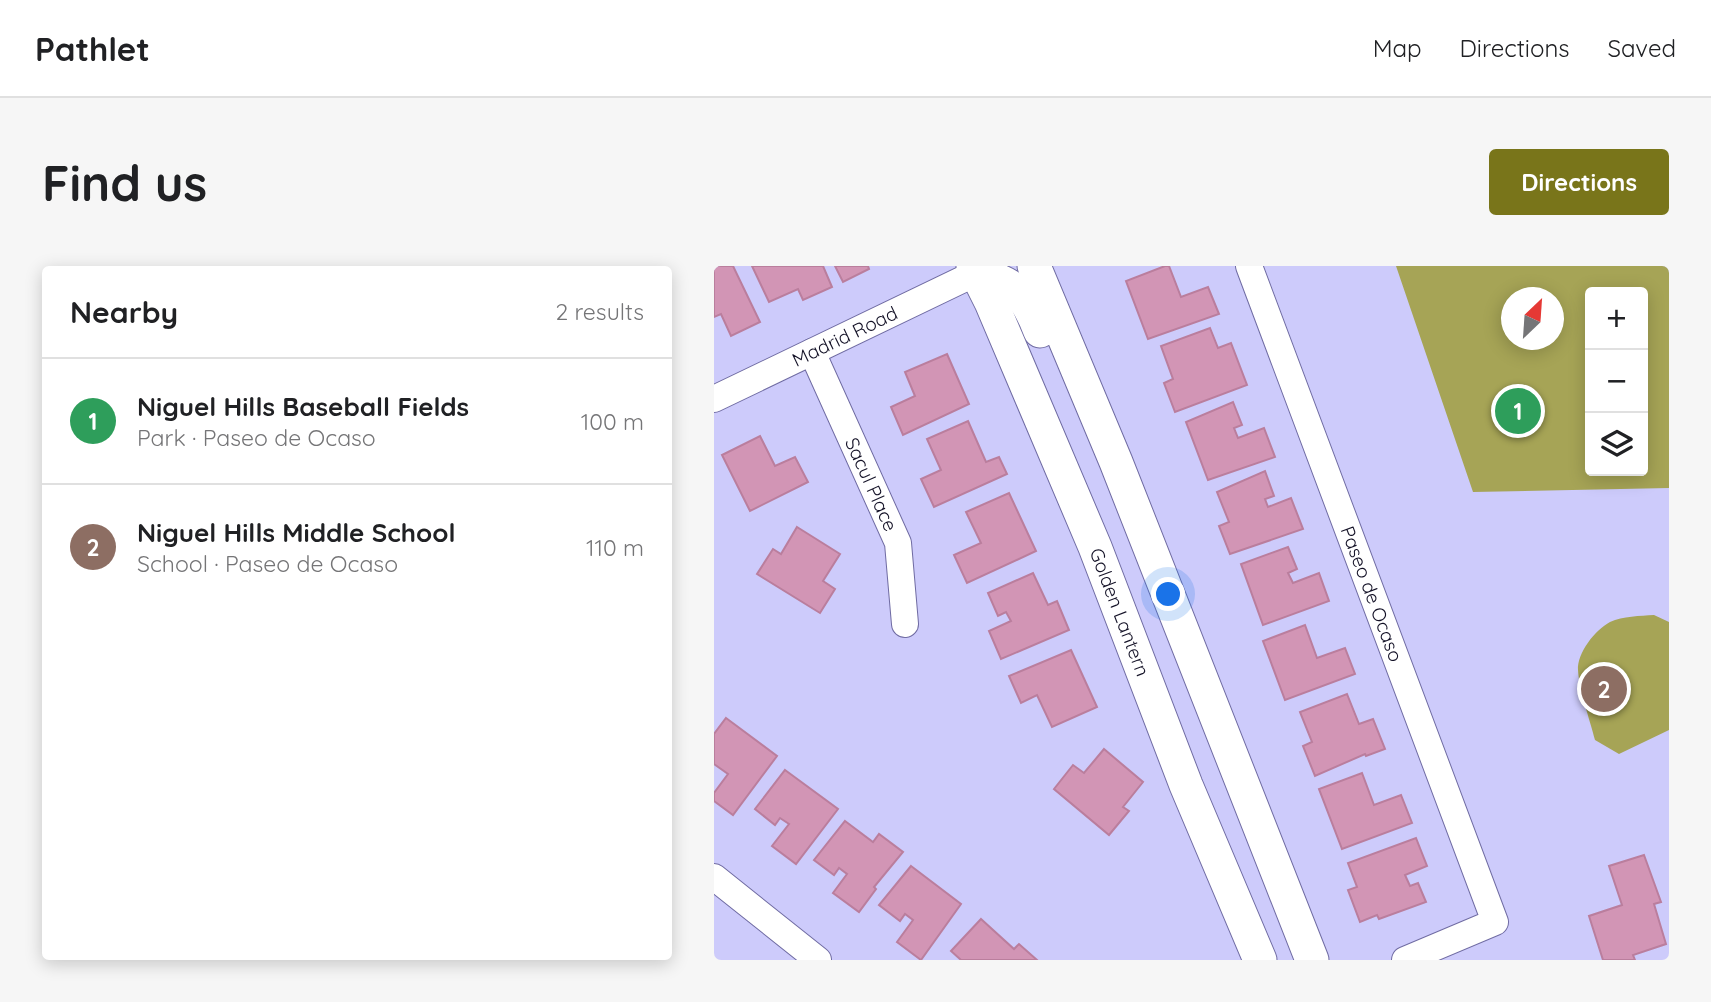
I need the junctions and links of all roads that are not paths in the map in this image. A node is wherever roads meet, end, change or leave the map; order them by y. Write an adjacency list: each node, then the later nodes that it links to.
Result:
1 (1034, 266): 6 (main road)
2 (1249, 266): 12 (street, Paseo de Ocaso)
3 (976, 268): 4 (street, Madrid Road); 6 (main road); 10 (main road, Golden Lantern)
4 (812, 352): 5 (street, Madrid Road); 7 (street, Sacul Place)
5 (714, 399)
6 (1116, 462): 11 (main road)
7 (905, 624)
8 (714, 877): 9 (street)
9 (818, 960)
10 (1260, 960)
11 (1312, 960)
12 (1405, 960)

